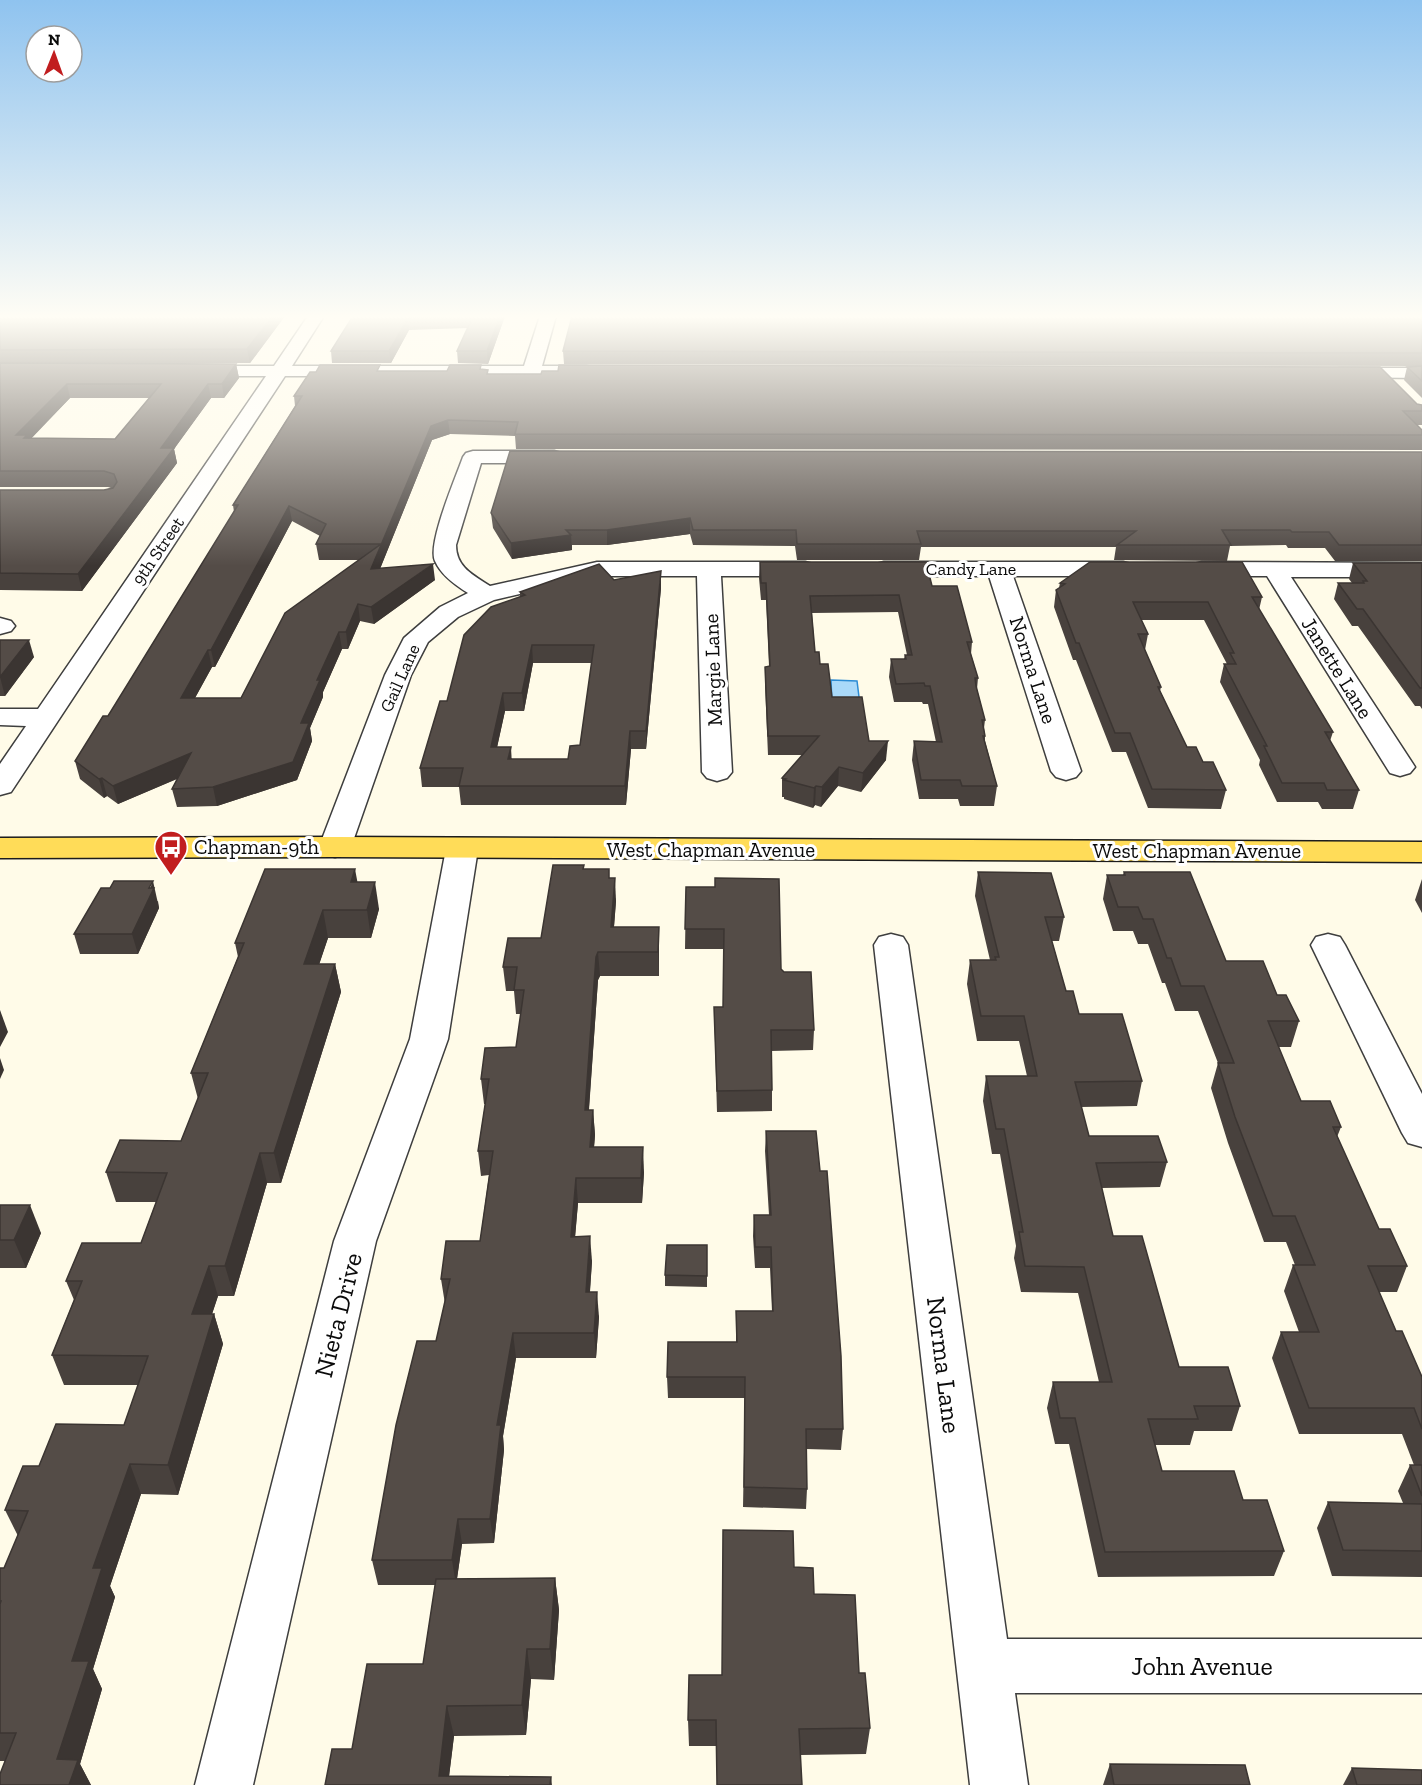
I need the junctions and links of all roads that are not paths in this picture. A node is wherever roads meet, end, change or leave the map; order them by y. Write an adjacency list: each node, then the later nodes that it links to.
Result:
1 (259, 399): 13 (street, 9th Street)
2 (580, 457): 11 (street)
3 (709, 569): 4 (street); 11 (street); 16 (street, Margie Lane)
4 (825, 569)
5 (860, 569): 6 (street, Candy Lane)
6 (999, 569): 7 (street, Candy Lane); 15 (street, Norma Lane)
7 (1143, 569)
8 (1179, 569): 9 (street)
9 (1275, 570): 10 (street); 14 (street, Janette Lane)
10 (1422, 570)
11 (486, 594): 18 (street, Gail Lane)
12 (0, 717): 13 (street)
13 (46, 718): 17 (street, 9th Street)
14 (1400, 767)
15 (1066, 771)
16 (717, 772)
17 (0, 786)
18 (335, 847): 19 (main road, West Chapman Avenue); 20 (main road, West Chapman Avenue)
19 (0, 848)
20 (462, 849): 21 (main road, West Chapman Avenue); 27 (street, Nieta Drive)
21 (1422, 852)
22 (891, 945): 25 (street, Norma Lane)
23 (1328, 945): 24 (street)
24 (1422, 1133)
25 (983, 1666): 26 (street, John Avenue); 28 (street, Norma Lane)
26 (1422, 1666)
27 (224, 1785)
28 (999, 1785)

